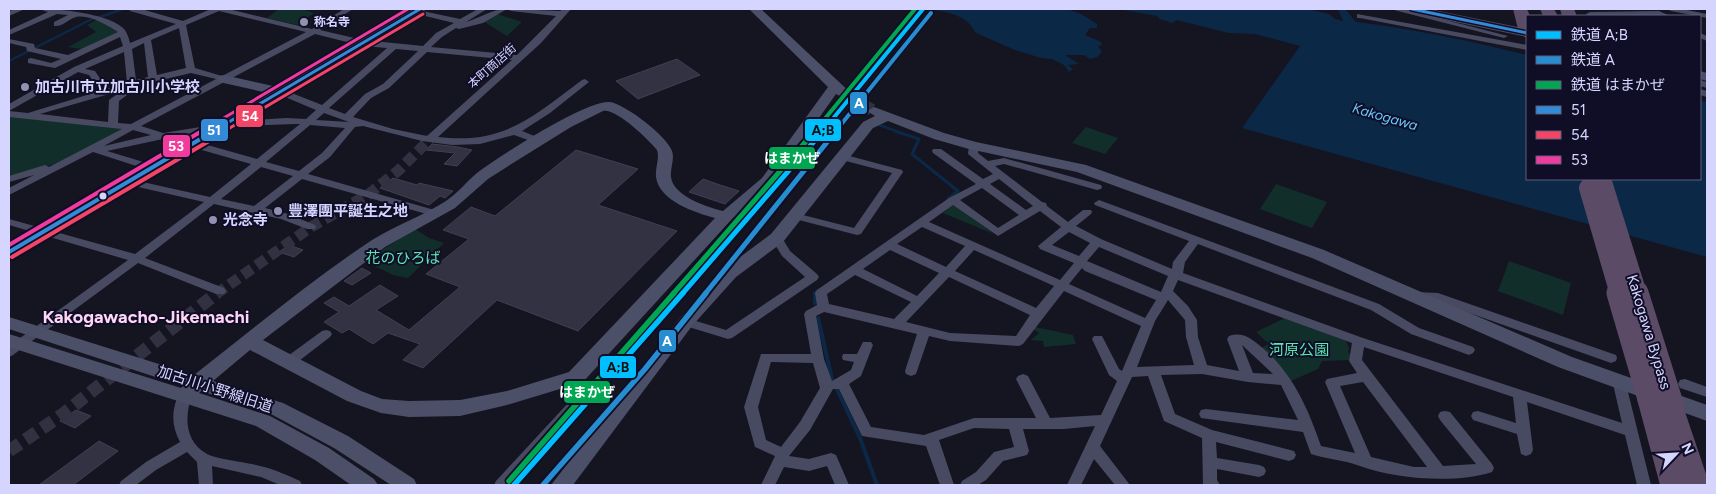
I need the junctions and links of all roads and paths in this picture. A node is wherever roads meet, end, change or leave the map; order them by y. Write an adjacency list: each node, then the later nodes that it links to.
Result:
1 (21, 9): 20 (street)
2 (44, 9): 16 (street); 29 (street)
3 (133, 9): 27 (street)
4 (218, 9): 27 (street); 32 (street)
5 (349, 9): 32 (street)
6 (483, 9): 26 (street)
7 (503, 9): 30 (street)
8 (511, 9): 17 (street)
9 (755, 9): 94 (street)
10 (1394, 9): 37 (street)
11 (1412, 9): 34 (main road)
12 (1520, 9): 31 (highway)
13 (1604, 9): 18 (street)
14 (1671, 9): 25 (street)
15 (418, 10): 26 (street); 39 (highway)
16 (56, 11): 21 (street); 33 (street)
17 (565, 12): 46 (street, 本町商店街)
18 (1590, 13): 22 (street)
19 (1660, 13): 23 (street)
20 (9, 14)
21 (77, 14): 28 (street); 35 (street)
22 (1615, 15)
23 (1638, 15)
24 (1360, 16): 42 (street)
25 (1707, 16)
26 (460, 22): 30 (street)
27 (182, 23): 40 (street); 49 (street)
28 (57, 24)
29 (9, 26)
30 (449, 29): 43 (street)
31 (1526, 30)
32 (314, 31): 39 (street); 51 (street)
33 (9, 33)
34 (1526, 33)
35 (122, 34): 40 (street); 45 (street)
36 (9, 41): 45 (street)
37 (1526, 41)
38 (148, 42): 44 (street)
39 (364, 43): 41 (street); 55 (highway)
40 (126, 46): 44 (street); 48 (street)
41 (394, 46): 43 (street); 57 (street)
42 (1526, 48)
43 (422, 49): 46 (street); 60 (street)
44 (139, 55): 50 (street); 53 (street)
45 (70, 58): 47 (street)
46 (518, 58): 67 (street, 本町商店街)
47 (31, 61)
48 (77, 69): 54 (street); 56 (street)
49 (191, 70): 50 (street); 51 (street)
50 (153, 79): 53 (street)
51 (224, 80): 55 (street); 64 (street)
52 (585, 82): 65 (street)
53 (132, 84): 54 (street); 63 (street)
54 (105, 92): 59 (street)
55 (280, 92): 57 (street); 62 (highway)
56 (9, 108)
57 (325, 110): 60 (street); 61 (street)
58 (9, 114): 59 (street)
59 (28, 115): 63 (street)
60 (350, 121): 61 (street); 67 (street); 80 (street)
61 (309, 122): 62 (street); 76 (street)
62 (226, 124): 66 (street); 69 (highway)
63 (113, 125): 64 (street)
64 (133, 127): 66 (street); 73 (street)
65 (514, 131): 67 (street); 68 (street)
66 (161, 136): 69 (street); 71 (street)
67 (430, 139)
68 (539, 141): 92 (street); 94 (street)
69 (193, 144): 76 (street); 78 (highway)
70 (974, 146): 74 (street); 77 (street); 117 (street)
71 (96, 150): 73 (street); 78 (street)
72 (937, 151): 85 (street)
73 (83, 153): 75 (street)
74 (842, 157): 95 (street); 95 (street)
75 (66, 162): 81 (street); 87 (street)
76 (258, 162): 80 (street); 89 (street)
77 (987, 164): 79 (street); 86 (street)
78 (155, 168): 84 (highway)
79 (1001, 174): 85 (street); 90 (street)
80 (301, 175): 91 (street); 92 (street)
81 (9, 179)
82 (1586, 180): 167 (highway, Kakogawa Bypass, bridge)
83 (1601, 180): 154 (highway, Kakogawa Bypass, bridge)
84 (129, 182): 89 (street); 100 (highway)
85 (981, 183): 88 (street); 93 (street)
86 (1097, 187)
87 (9, 192)
88 (954, 200): 93 (street); 97 (street)
89 (210, 201): 91 (street); 109 (street)
90 (1042, 205): 93 (street); 99 (street)
91 (256, 210): 98 (street)
92 (434, 213): 130 (street)
93 (1026, 215)
94 (726, 216): 143 (street)
95 (796, 216): 101 (street)
96 (9, 222): 100 (street)
97 (921, 222): 104 (street); 105 (street)
98 (311, 227)
99 (1068, 227): 102 (street); 103 (street); 110 (street)
100 (44, 231): 106 (highway); 109 (street)
101 (777, 238): 107 (street); 108 (street)
102 (1195, 240): 113 (street); 132 (street)
103 (1097, 242): 110 (street); 113 (street)
104 (889, 245): 111 (street); 112 (street)
105 (972, 246): 112 (street); 114 (street)
106 (9, 252)
107 (759, 252): 108 (street); 121 (street)
108 (786, 253): 121 (street)
109 (135, 258): 115 (street); 129 (street)
110 (1081, 262): 114 (street); 116 (street)
111 (855, 270): 118 (street); 119 (street)
112 (946, 272): 118 (street); 120 (street)
113 (1175, 275): 116 (street); 128 (street)
114 (1063, 285): 120 (street); 123 (street)
115 (220, 291)
116 (1165, 295): 123 (street); 138 (street)
117 (1415, 296): 134 (street); 148 (street)
118 (918, 300): 124 (street)
119 (823, 307): 124 (street); 135 (street)
120 (1038, 314): 125 (street)
121 (686, 322): 181 (street)
122 (9, 324): 129 (street, 加古川小野線旧道)
123 (1148, 324): 141 (street)
124 (896, 325): 125 (street)
125 (924, 331): 139 (street)
126 (326, 334): 137 (street)
127 (1098, 340): 141 (street)
128 (1359, 341): 142 (street); 153 (street)
129 (18, 342): 151 (street, 加古川小野線旧道)
130 (251, 342): 137 (street); 151 (street)
131 (867, 345): 136 (street)
132 (1469, 350)
133 (848, 357): 136 (street)
134 (1611, 358)
135 (818, 359): 150 (street); 172 (street)
136 (862, 359): 147 (street)
137 (290, 361): 143 (street)
138 (1202, 369): 140 (street); 144 (street)
139 (912, 370)
140 (1153, 372): 141 (street); 165 (street)
141 (1126, 376): 159 (street)
142 (1367, 376): 175 (street); 177 (street)
143 (576, 377): 186 (street)
144 (1248, 377): 146 (street); 146 (street)
145 (1023, 380): 161 (street)
146 (1284, 380): 162 (street)
147 (842, 383): 150 (street); 166 (street)
148 (1620, 384): 158 (street); 164 (street)
149 (1685, 384): 152 (street)
150 (828, 388): 172 (street)
151 (192, 389): 168 (street); 184 (street, 加古川小野線旧道); 185 (street, 加古川小野線旧道)
152 (1707, 392)
153 (1518, 395): 163 (street); 164 (street)
154 (1672, 407): 178 (highway); 196 (highway, Kakogawa Bypass)
155 (1206, 414): 162 (street)
156 (1445, 416): 177 (street)
157 (1478, 416): 163 (street)
158 (1706, 416)
159 (1104, 420): 161 (street); 169 (street)
160 (1014, 423): 161 (street); 166 (street); 189 (street)
161 (1045, 423)
162 (1308, 426): 175 (street)
163 (1522, 430): 171 (street)
164 (1631, 432): 193 (street)
165 (1209, 435): 170 (street); 174 (street)
166 (933, 442): 188 (street)
167 (1662, 444): 194 (highway); 195 (highway, Kakogawa Bypass)
168 (187, 445): 173 (street); 182 (street)
169 (1092, 446): 190 (street); 191 (street)
170 (1281, 450)
171 (1526, 450)
172 (782, 458): 179 (street); 187 (street)
173 (204, 459): 180 (street); 183 (street)
174 (1209, 462): 176 (street); 192 (street)
175 (1366, 462): 177 (street)
176 (1259, 471)
177 (1439, 472)
178 (1707, 477)
179 (772, 483)
180 (288, 484)
181 (564, 484)
182 (126, 485)
183 (206, 485)
184 (367, 485)
185 (406, 485)
186 (501, 485)
187 (842, 485)
188 (947, 485)
189 (966, 485)
190 (1074, 485)
191 (1123, 485)
192 (1211, 485)
193 (1644, 485)
194 (1660, 485)
195 (1674, 485)
196 (1696, 485)

